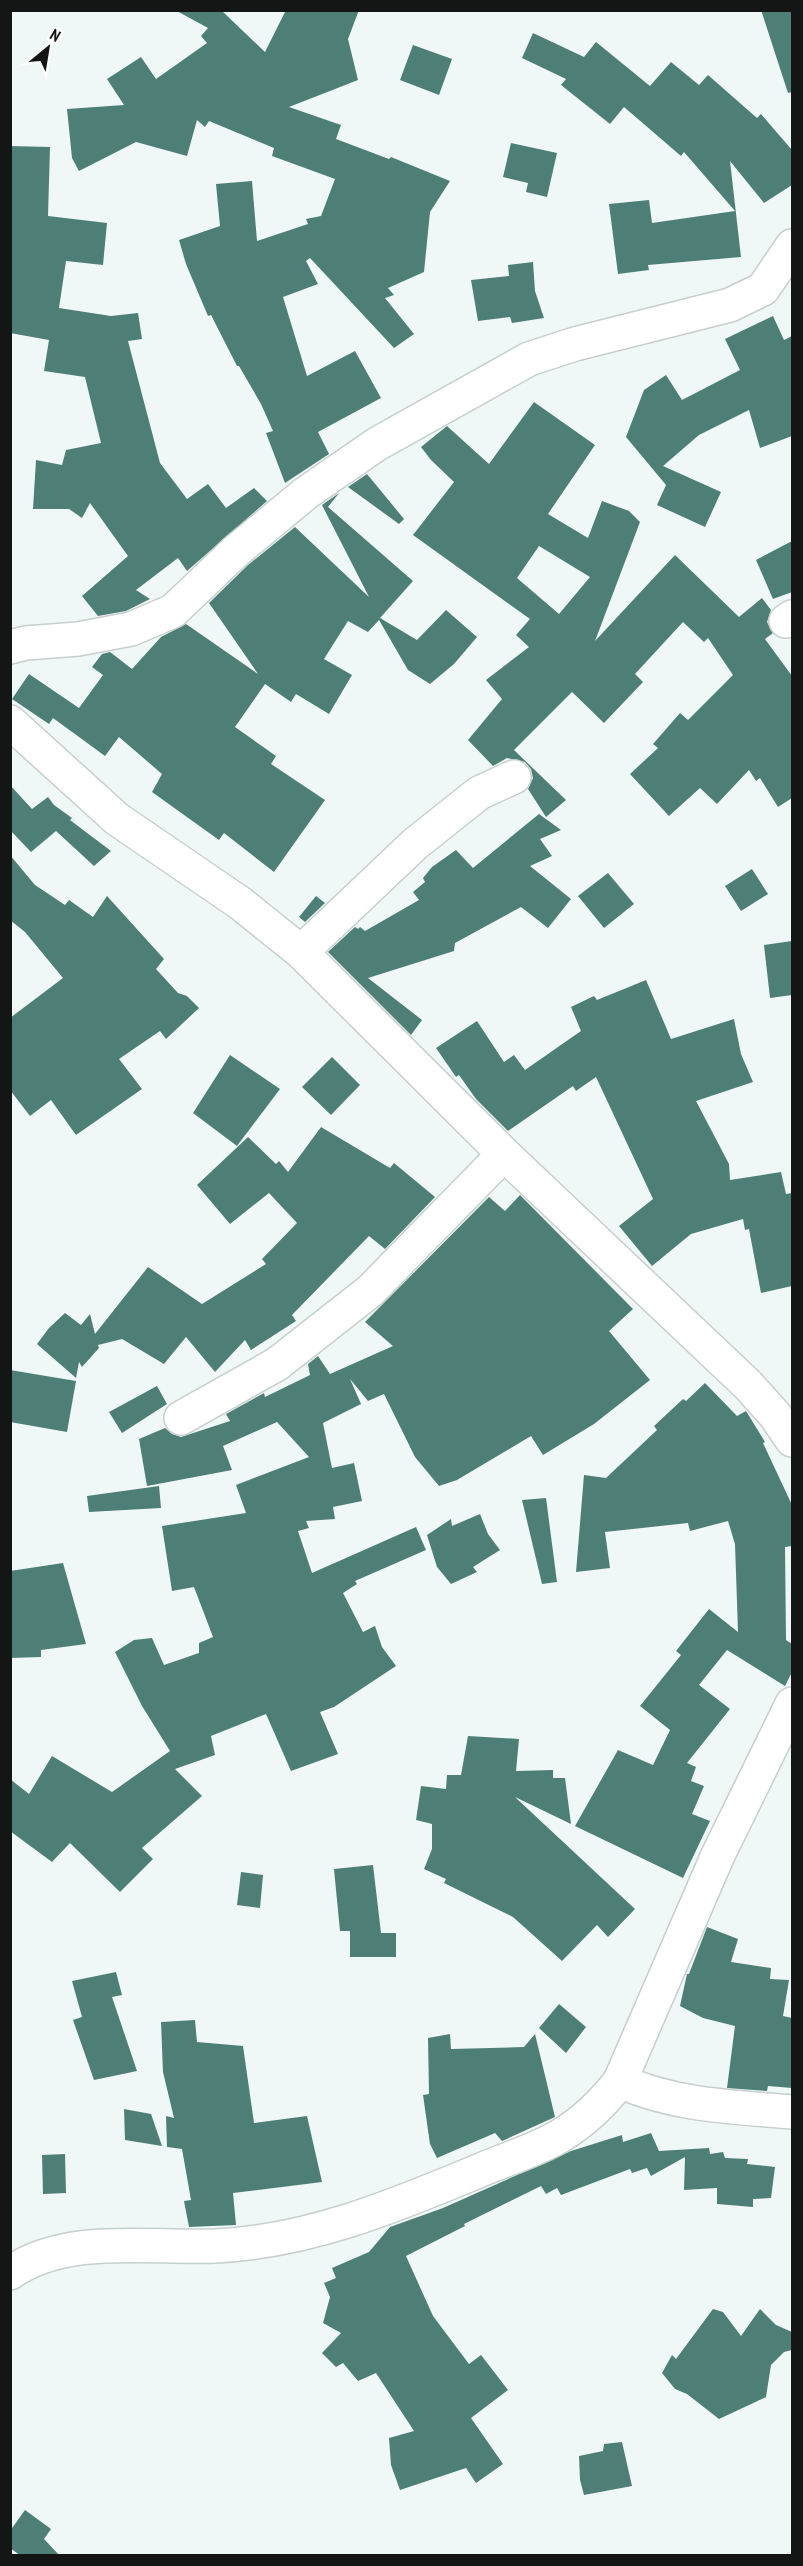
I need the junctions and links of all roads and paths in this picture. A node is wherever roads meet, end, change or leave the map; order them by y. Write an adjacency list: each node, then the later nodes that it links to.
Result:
1 (792, 246): 2 (street)
2 (10, 647)
3 (10, 722): 5 (street)
4 (514, 777): 5 (street)
5 (302, 952): 6 (street)
6 (504, 1154): 7 (street); 8 (street)
7 (182, 1418)
8 (792, 1440)
9 (792, 1704): 10 (street)
10 (621, 2081): 11 (street); 12 (street)
11 (792, 2112)
12 (10, 2273)

